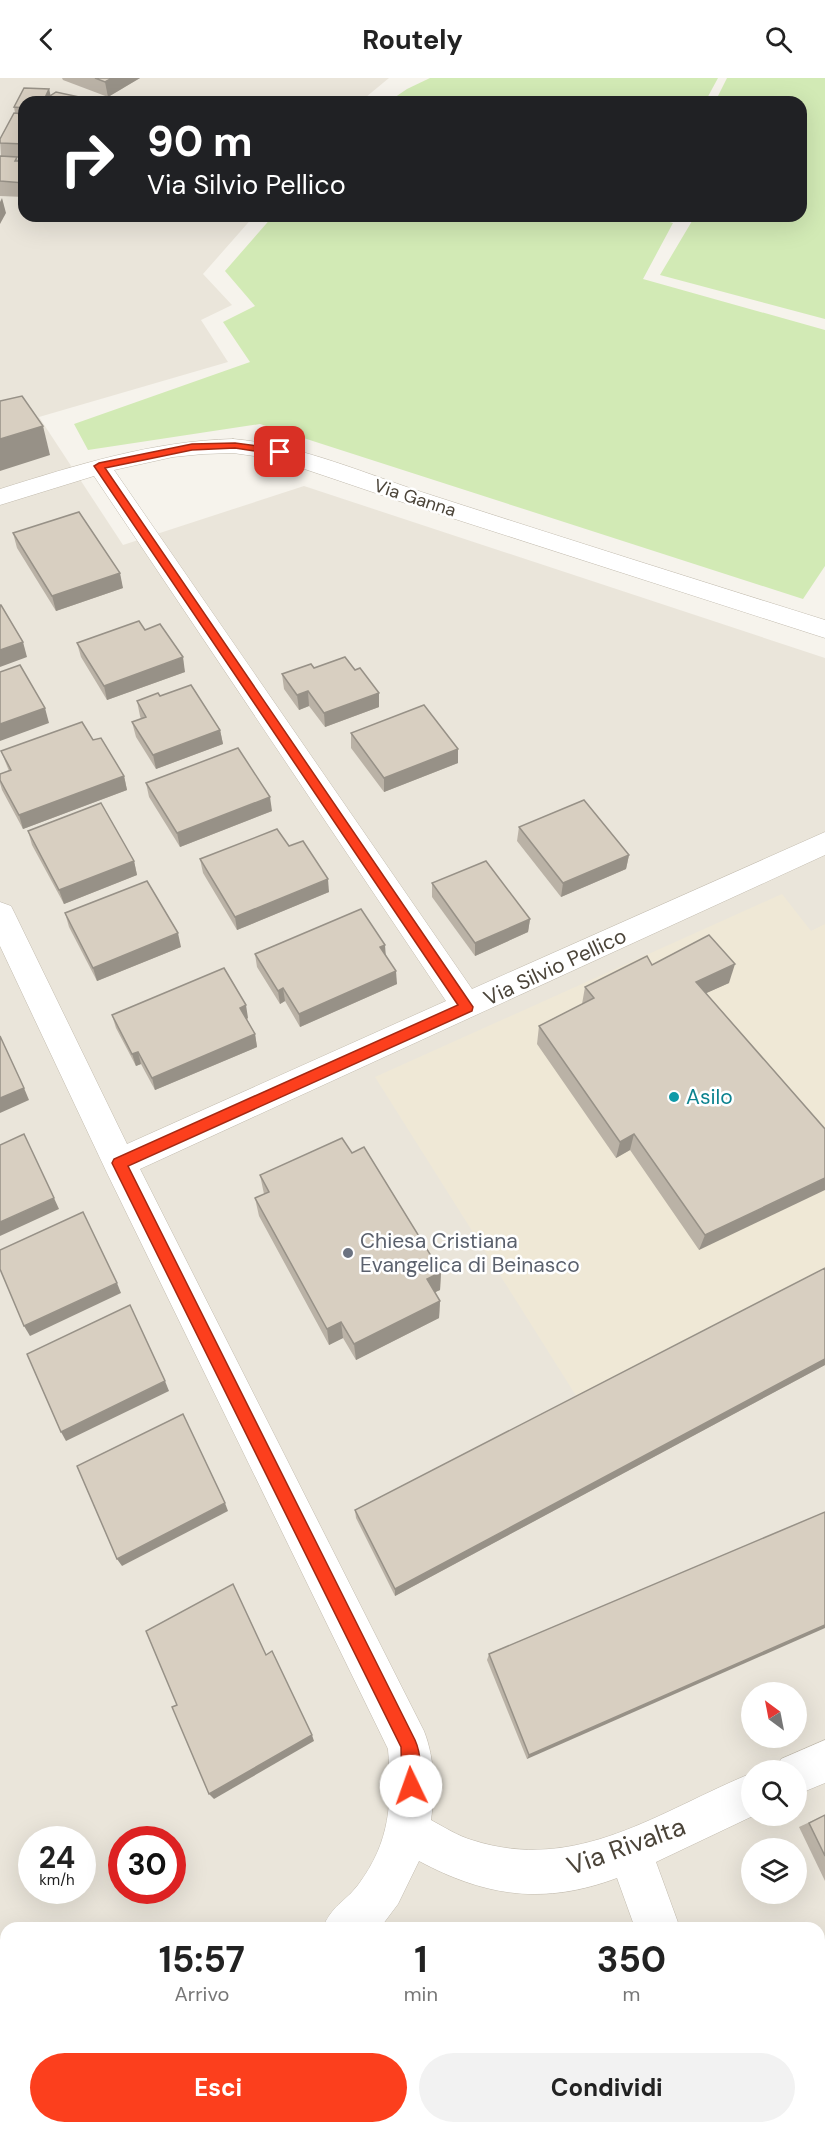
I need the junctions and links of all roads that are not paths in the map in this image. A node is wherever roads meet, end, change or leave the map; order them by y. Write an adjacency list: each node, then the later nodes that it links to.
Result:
1 (99, 466): 2 (street, Via Ganna); 3 (street, Via Ganna); 6 (street)
2 (0, 497)
3 (825, 629)
4 (825, 843): 6 (street, Via Silvio Pellico)
5 (0, 914): 7 (street)
6 (467, 1007): 7 (street, Via Silvio Pellico)
7 (119, 1163): 11 (street)
8 (825, 1761): 9 (street)
9 (807, 1769)
10 (741, 1799): 12 (street, Via Rivalta)
11 (406, 1830): 12 (street, Via Rivalta); 13 (street)
12 (630, 1850): 14 (street)
13 (353, 1922)
14 (656, 1922)

